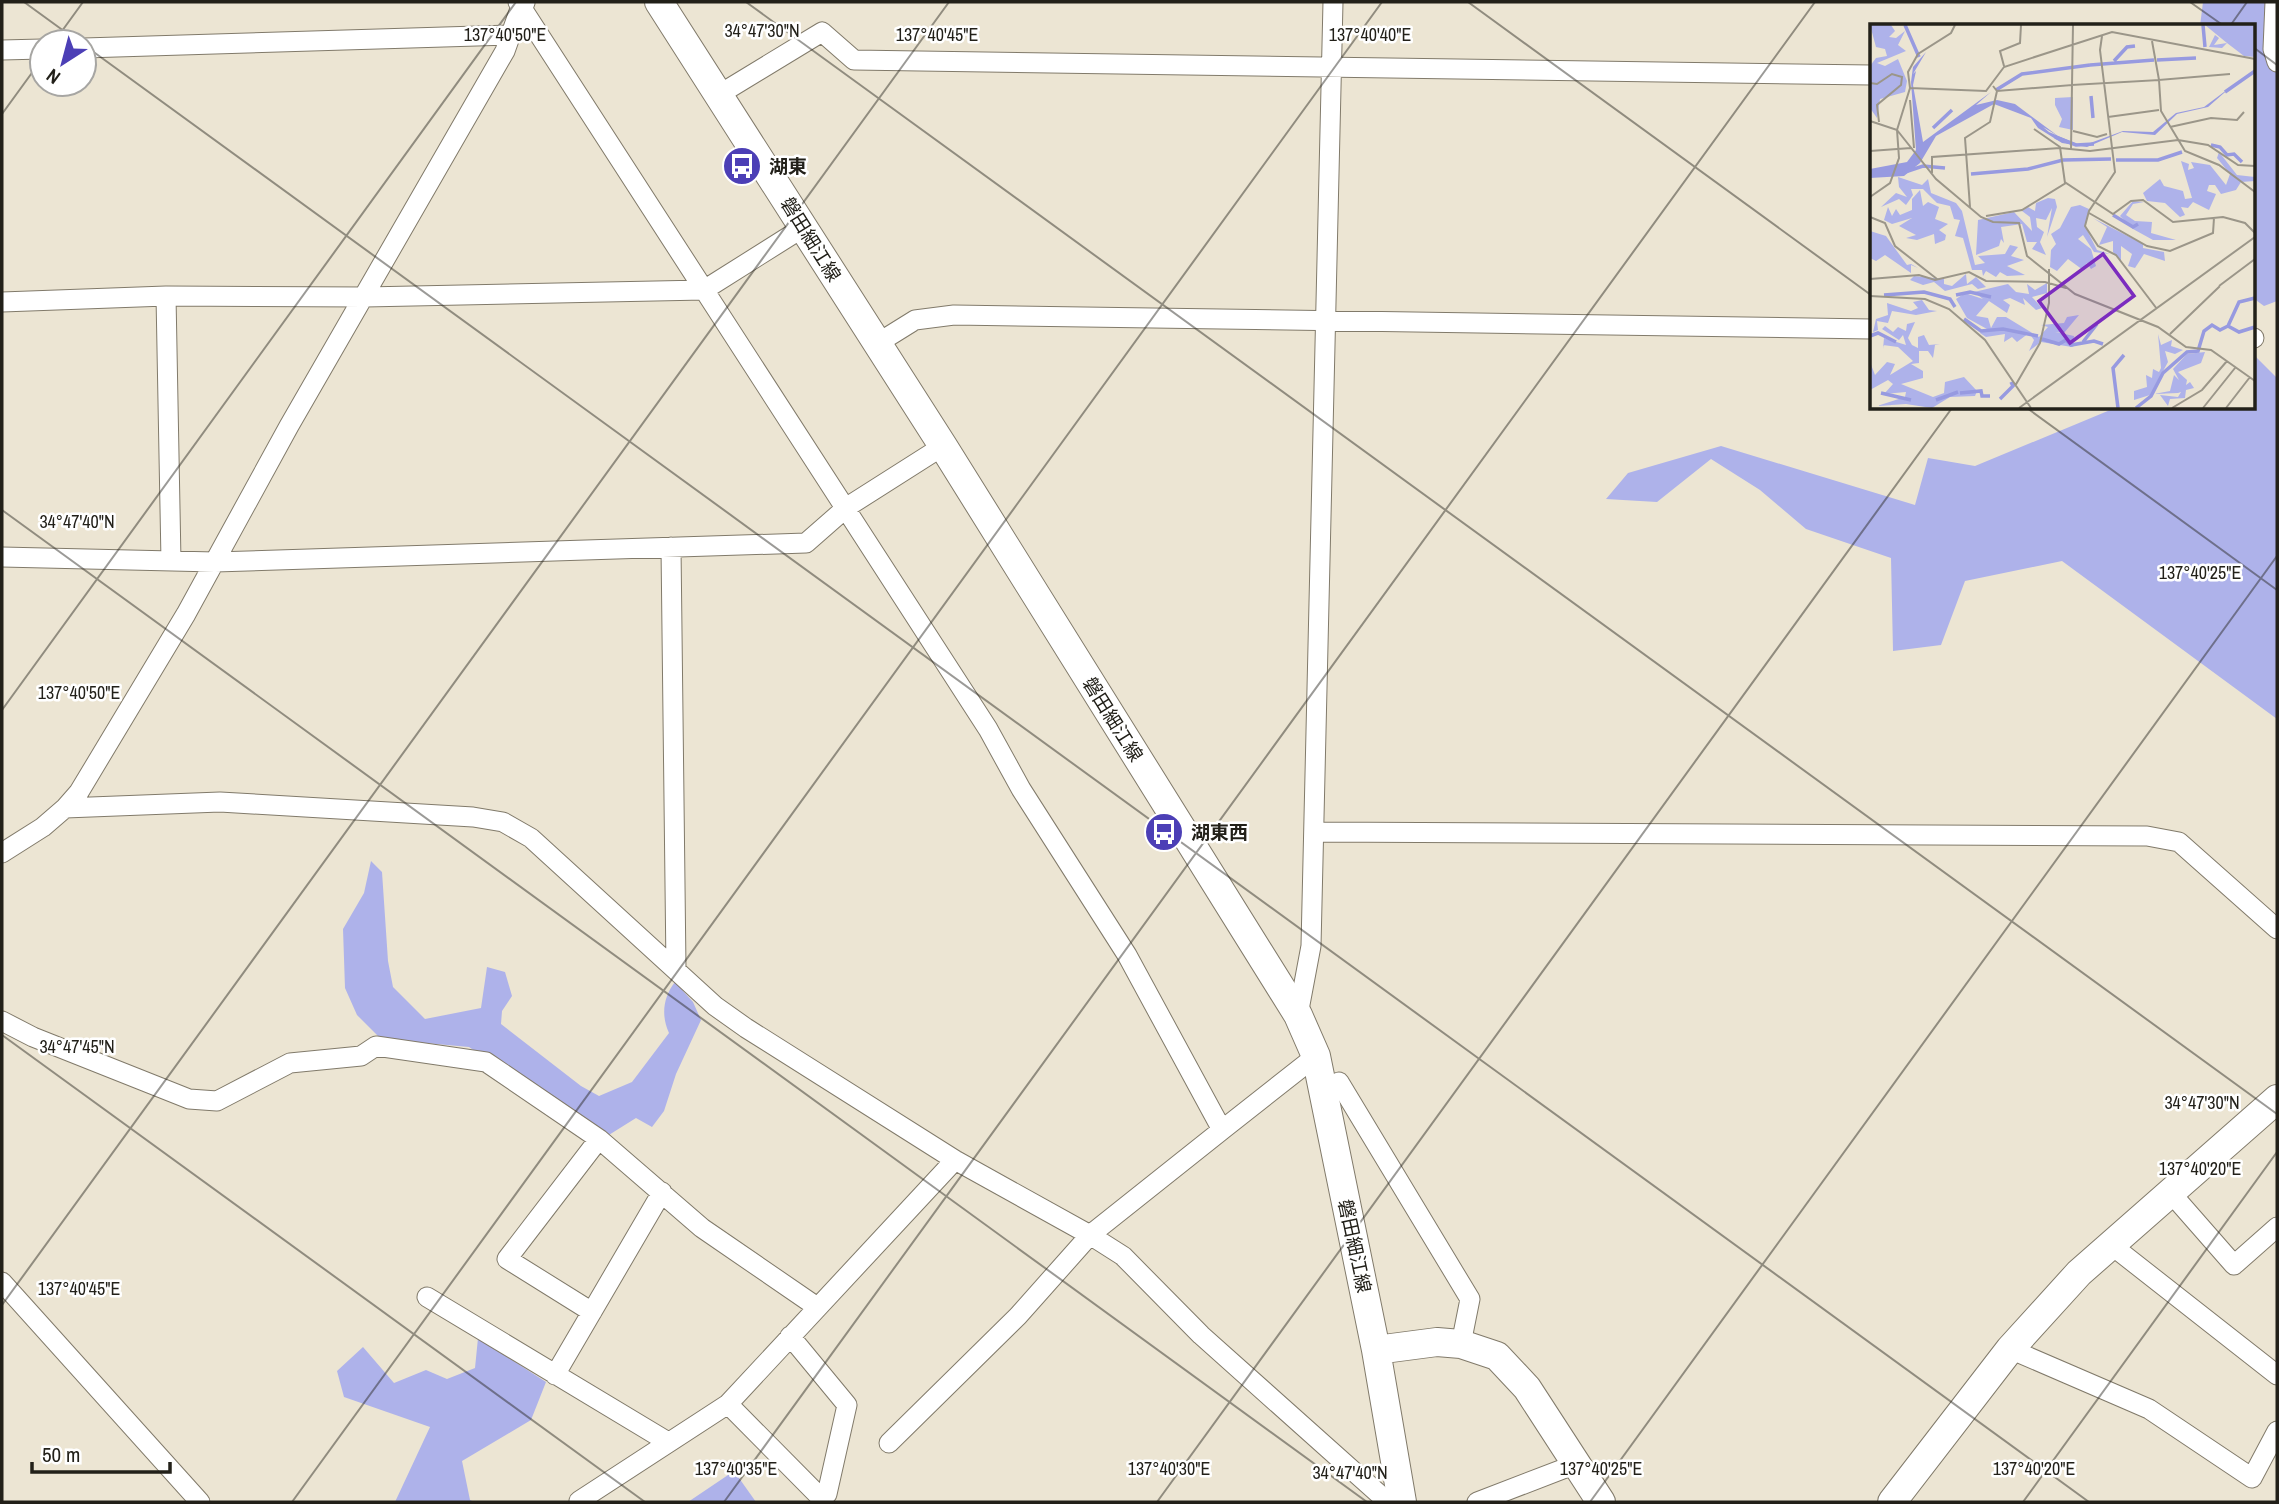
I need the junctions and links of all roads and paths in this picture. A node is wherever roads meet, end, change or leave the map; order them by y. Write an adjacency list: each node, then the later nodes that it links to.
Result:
1 (659, 2): 12 (main road, 磐田細江線)
2 (1333, 2): 10 (street)
3 (2275, 2): 9 (street)
4 (522, 3): 5 (street); 14 (street)
5 (512, 35): 6 (street); 16 (street)
6 (98, 48)
7 (28, 49): 8 (street)
8 (2, 50)
9 (2277, 62)
10 (1331, 66): 11 (street); 12 (street); 18 (street)
11 (1870, 75)
12 (720, 94): 13 (main road, 磐田細江線)
13 (804, 227): 14 (street); 20 (main road, 磐田細江線)
14 (704, 290): 16 (street); 22 (street)
15 (166, 296): 16 (street); 17 (street); 25 (street)
16 (365, 297): 26 (street)
17 (2, 302)
18 (1325, 321): 19 (street); 20 (street); 28 (street)
19 (1870, 329)
20 (878, 343): 21 (main road, 磐田細江線)
21 (943, 446): 22 (street); 32 (main road, 磐田細江線)
22 (846, 507): 23 (street); 37 (street)
23 (671, 547): 26 (street); 31 (street)
24 (2, 557): 25 (street)
25 (171, 561): 26 (street)
26 (215, 562): 27 (street)
27 (65, 808): 29 (street); 31 (street)
28 (1314, 832): 30 (street); 32 (street)
29 (2, 853)
30 (2277, 929)
31 (676, 968): 39 (street)
32 (1298, 1015): 34 (main road, 磐田細江線)
33 (2, 1021): 38 (street)
34 (1316, 1056): 37 (street); 52 (main road, 磐田細江線)
35 (1339, 1082): 50 (street)
36 (2277, 1099): 41 (main road)
37 (1222, 1130): 43 (street)
38 (599, 1139): 40 (street); 48 (street)
39 (956, 1160): 43 (street); 47 (street)
40 (662, 1192): 47 (street); 48 (street)
41 (2170, 1192): 42 (street); 44 (main road)
42 (2277, 1227)
43 (1090, 1235): 58 (street); 62 (street)
44 (2110, 1244): 51 (main road); 54 (street)
45 (2, 1282): 61 (street)
46 (427, 1297): 53 (street)
47 (817, 1307): 49 (street)
48 (592, 1312): 53 (street)
49 (790, 1336): 55 (street); 55 (street)
50 (1461, 1344): 52 (main road); 59 (main road)
51 (2010, 1349): 56 (street); 66 (main road)
52 (1376, 1350): 63 (main road, 磐田細江線)
53 (555, 1375): 57 (street)
54 (2277, 1376)
55 (727, 1404): 57 (street)
56 (2277, 1431)
57 (668, 1443): 60 (street)
58 (889, 1443)
59 (1576, 1464): 64 (street); 65 (main road)
60 (579, 1501)
61 (200, 1502)
62 (1388, 1502)
63 (1402, 1502)
64 (1477, 1502)
65 (1601, 1502)
66 (1892, 1502)

